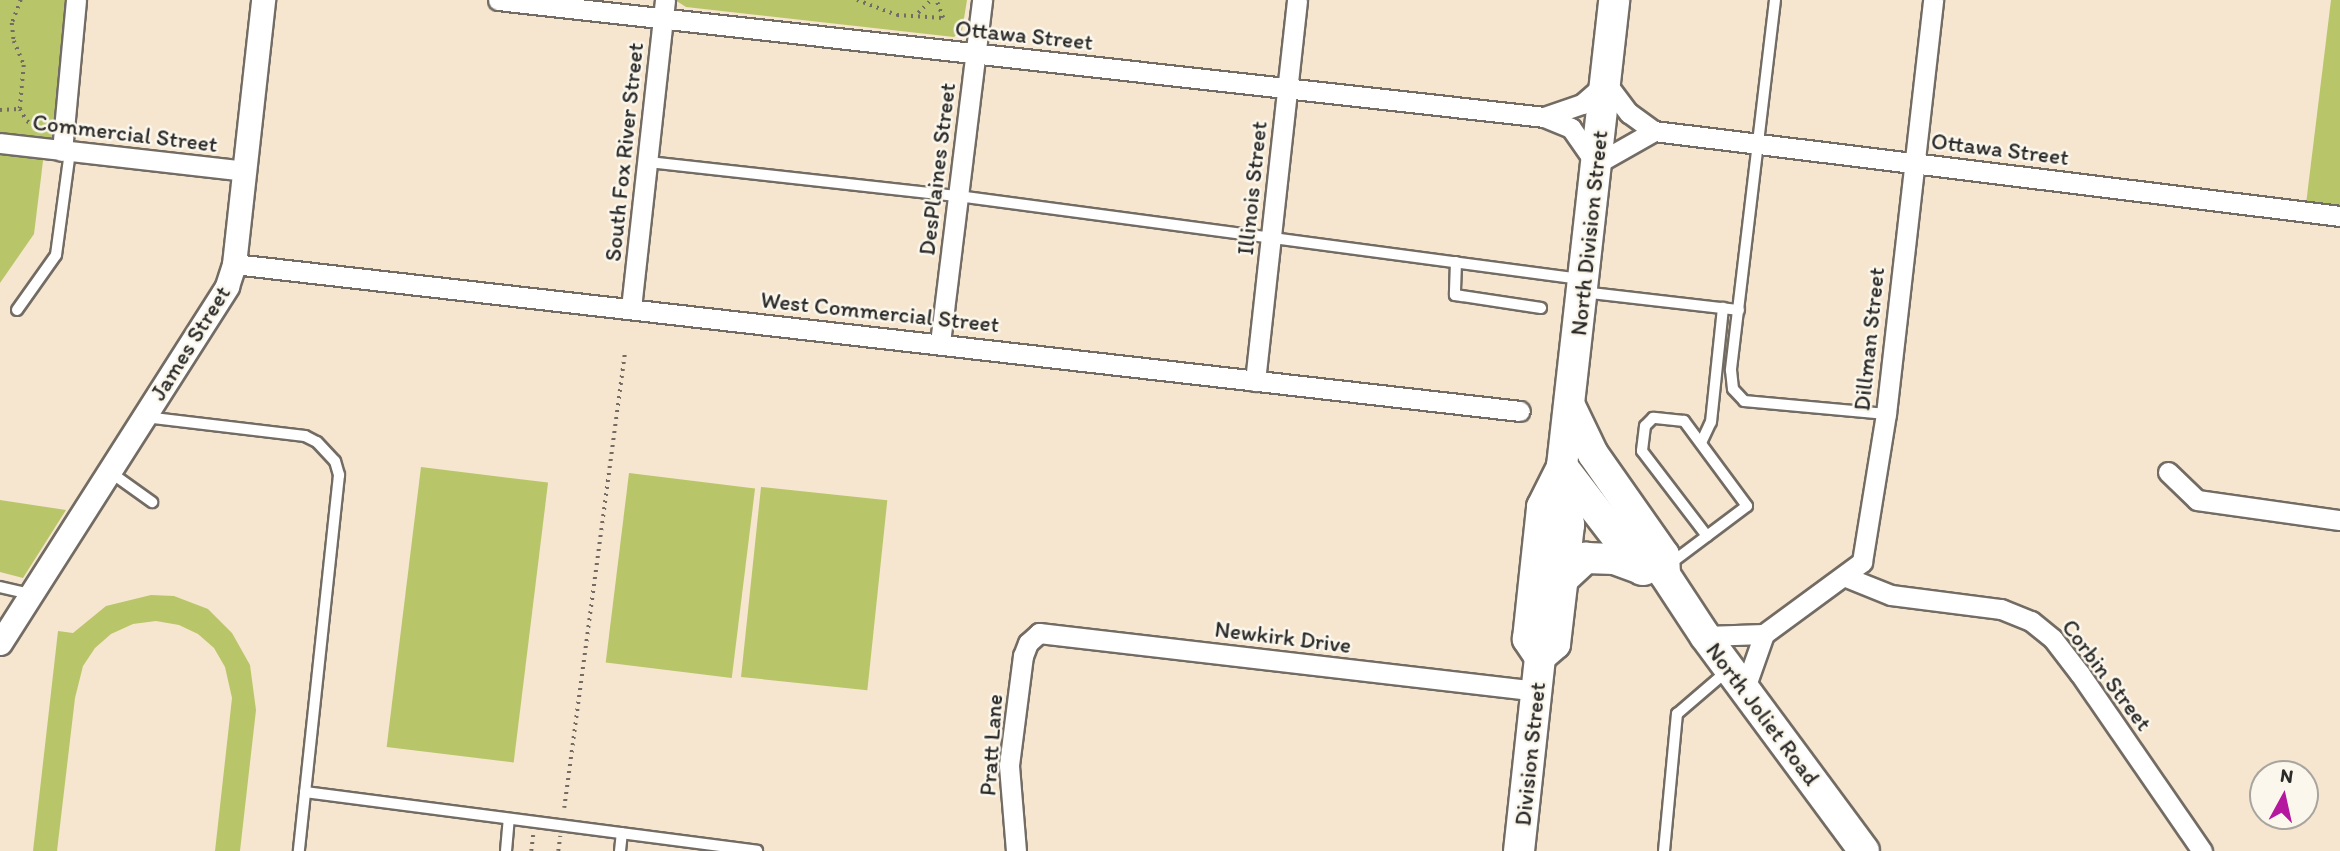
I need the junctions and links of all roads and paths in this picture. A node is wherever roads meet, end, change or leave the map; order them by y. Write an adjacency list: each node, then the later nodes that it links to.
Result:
1 (21, 0): 18 (path)
2 (76, 0): 24 (street)
3 (263, 0): 28 (street, James Street)
4 (498, 0): 13 (street, Ottawa Street)
5 (857, 0): 14 (path)
6 (931, 0): 14 (path)
7 (936, 0): 14 (path)
8 (982, 0): 15 (street, DesPlaines Street)
9 (1297, 0): 17 (street, Illinois Street)
10 (1614, 0): 16 (main road, North Division Street)
11 (1775, 0): 23 (lane)
12 (1933, 0): 26 (street, Dillman Street)
13 (664, 10): 15 (street, Ottawa Street); 25 (street, South Fox River Street)
14 (916, 14)
15 (975, 54): 17 (street, Ottawa Street); 29 (street, DesPlaines Street)
16 (1606, 83): 20 (street, Ottawa Street); 21 (street); 27 (main road, North Division Street)
17 (1287, 89): 20 (street, Ottawa Street); 31 (street, Illinois Street)
18 (20, 109): 19 (path); 24 (path)
19 (0, 110)
20 (1544, 117): 27 (street, Ottawa Street)
21 (1654, 131): 23 (street, Ottawa Street); 27 (street)
22 (0, 143): 24 (street, Commercial Street)
23 (1757, 144): 26 (street, Ottawa Street); 39 (lane)
24 (66, 145): 28 (street, Commercial Street); 38 (lane)
25 (649, 162): 29 (lane); 37 (street, South Fox River Street)
26 (1913, 163): 30 (street, Ottawa Street); 45 (street, Dillman Street)
27 (1596, 164): 34 (main road, North Division Street)
28 (245, 171): 33 (street, James Street)
29 (958, 196): 31 (lane); 40 (street, DesPlaines Street)
30 (2340, 216)
31 (1271, 238): 32 (lane); 42 (street, Illinois Street)
32 (1456, 262): 34 (lane); 35 (lane)
33 (234, 264): 37 (street, West Commercial Street); 46 (street, James Street)
34 (1584, 285): 36 (lane); 43 (main road, North Division Street)
35 (1541, 308)
36 (1723, 308): 39 (lane); 47 (lane)
37 (631, 309): 40 (street, West Commercial Street)
38 (17, 310)
39 (1738, 310): 45 (lane)
40 (940, 343): 42 (street, West Commercial Street)
41 (625, 351): 67 (path)
42 (1255, 381): 44 (street, West Commercial Street)
43 (1570, 406): 48 (main road, North Division Street); 54 (main road, North Joliet Road)
44 (1520, 411)
45 (1886, 414): 55 (street, Dillman Street)
46 (145, 416): 49 (street, James Street); 66 (lane)
47 (1701, 443): 53 (lane); 53 (lane)
48 (1562, 466): 54 (main road, North Joliet Road); 56 (main road, Division Street); 63 (main road, Division Street)
49 (109, 472): 51 (lane); 58 (street, James Street)
50 (2168, 472): 52 (street)
51 (152, 502)
52 (2340, 520)
53 (1707, 536): 54 (lane)
54 (1657, 571): 56 (main road); 60 (main road, North Joliet Road)
55 (1846, 577): 59 (street, Dillman Street); 80 (street, Corbin Street)
56 (1562, 580): 63 (main road, Division Street)
57 (0, 587): 58 (lane)
58 (33, 594): 61 (street, James Street)
59 (1764, 634): 60 (street); 64 (street)
60 (1705, 636): 64 (main road, North Joliet Road)
61 (0, 643)
62 (1028, 643): 65 (street, Newkirk Drive); 76 (street, Pratt Lane)
63 (1540, 657): 65 (main road, Division Street)
64 (1737, 678): 78 (lane); 79 (main road, North Joliet Road)
65 (1537, 691): 77 (main road, Division Street)
66 (305, 792): 68 (lane); 71 (lane)
67 (564, 808)
68 (509, 819): 70 (lane); 72 (lane)
69 (561, 832): 73 (path)
70 (622, 833): 74 (lane); 75 (lane)
71 (299, 851)
72 (506, 851)
73 (558, 851)
74 (620, 851)
75 (757, 851)
76 (1016, 851)
77 (1519, 851)
78 (1664, 851)
79 (1864, 851)
80 (2202, 851)

